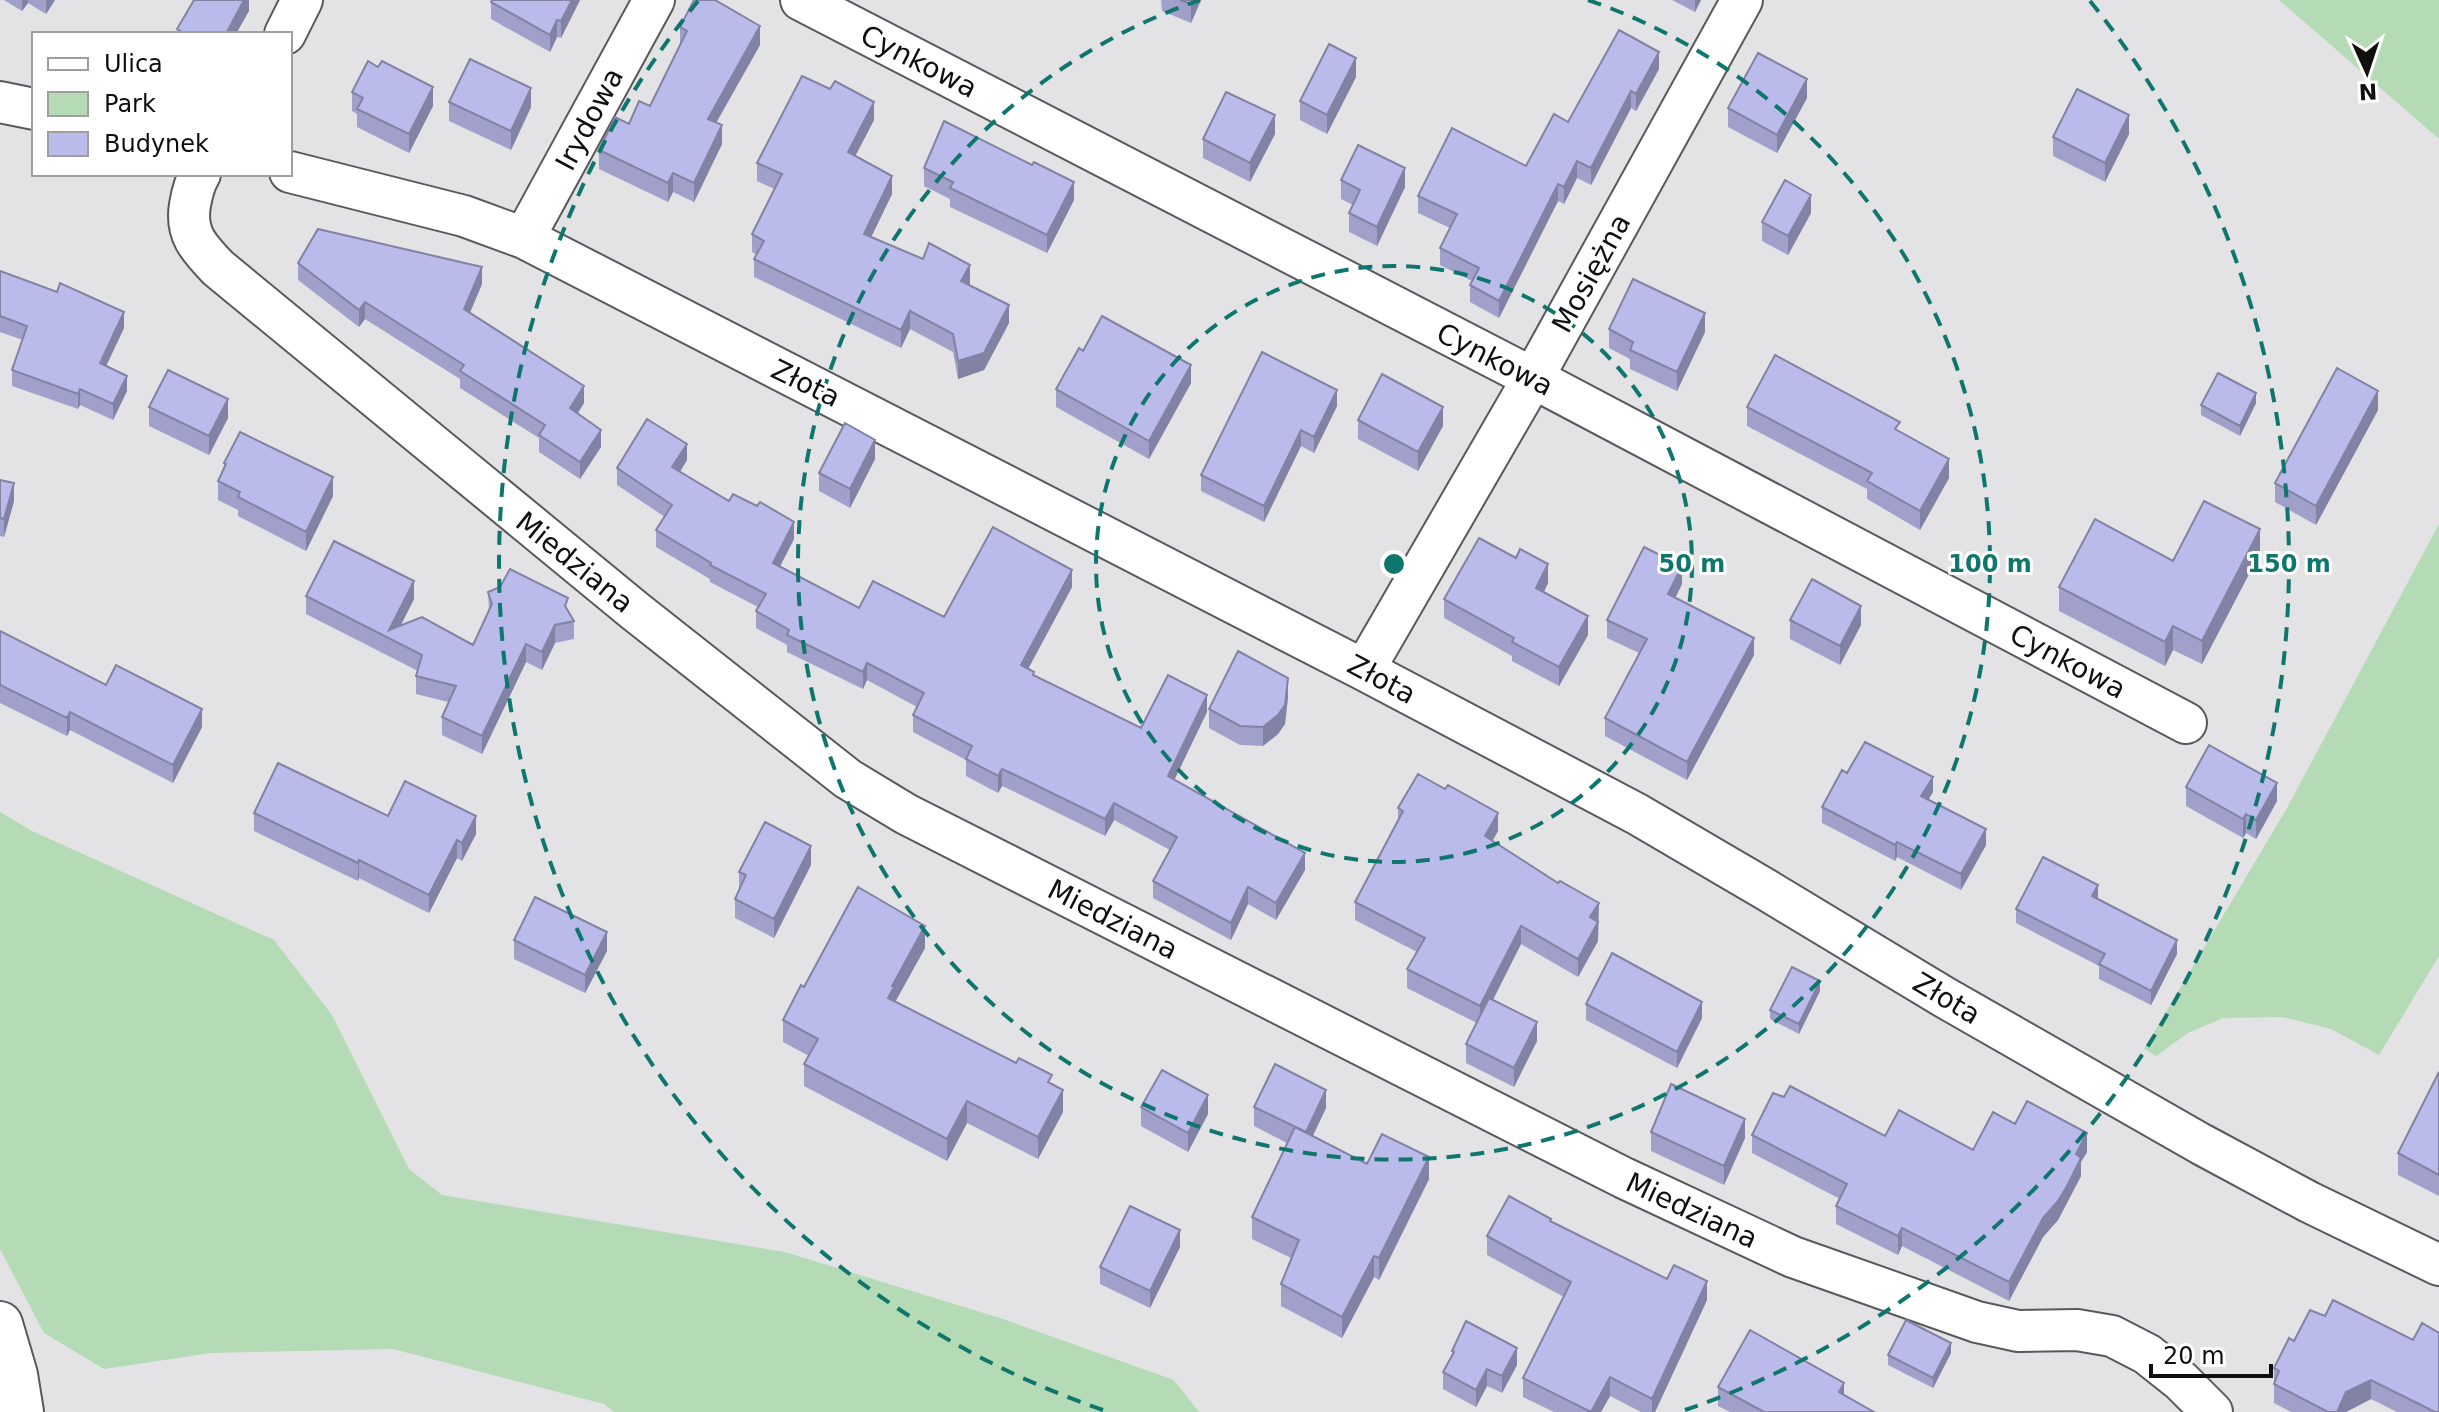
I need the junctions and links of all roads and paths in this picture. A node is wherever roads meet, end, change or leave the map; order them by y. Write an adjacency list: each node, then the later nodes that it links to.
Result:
1 (302, 0): 5 (street)
2 (654, 0): 10 (street, Irydowa)
3 (801, 0): 11 (street, Cynkowa)
4 (1742, 0): 11 (street, Mosiężna)
5 (286, 32)
6 (0, 102): 7 (street)
7 (32, 109)
8 (292, 173): 10 (street, Złota)
9 (199, 176): 17 (street, Miedziana)
10 (524, 238): 12 (street, Złota)
11 (1533, 378): 12 (street, Mosiężna); 13 (street, Cynkowa)
12 (1364, 670): 14 (street, Złota)
13 (2186, 723)
14 (2439, 1265)
15 (0, 1324): 16 (street)
16 (21, 1412)
17 (2212, 1412)

